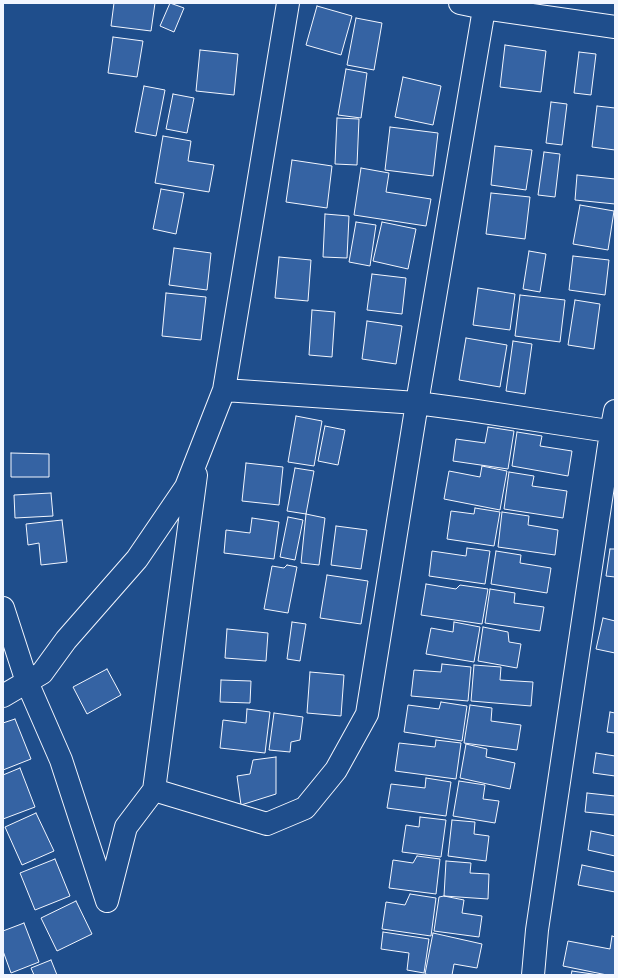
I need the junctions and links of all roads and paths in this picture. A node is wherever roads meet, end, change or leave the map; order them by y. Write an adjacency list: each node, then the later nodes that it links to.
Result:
1 (288, 3): 5 (street)
2 (460, 3): 3 (street)
3 (485, 6): 4 (street); 6 (street)
4 (615, 28)
5 (224, 390): 6 (street); 8 (street)
6 (417, 403): 7 (street); 12 (street)
7 (614, 425): 13 (street)
8 (199, 454): 10 (street); 12 (street)
9 (3, 608): 10 (street)
10 (27, 682): 11 (street); 12 (street)
11 (3, 696)
12 (154, 790)
13 (533, 975)

